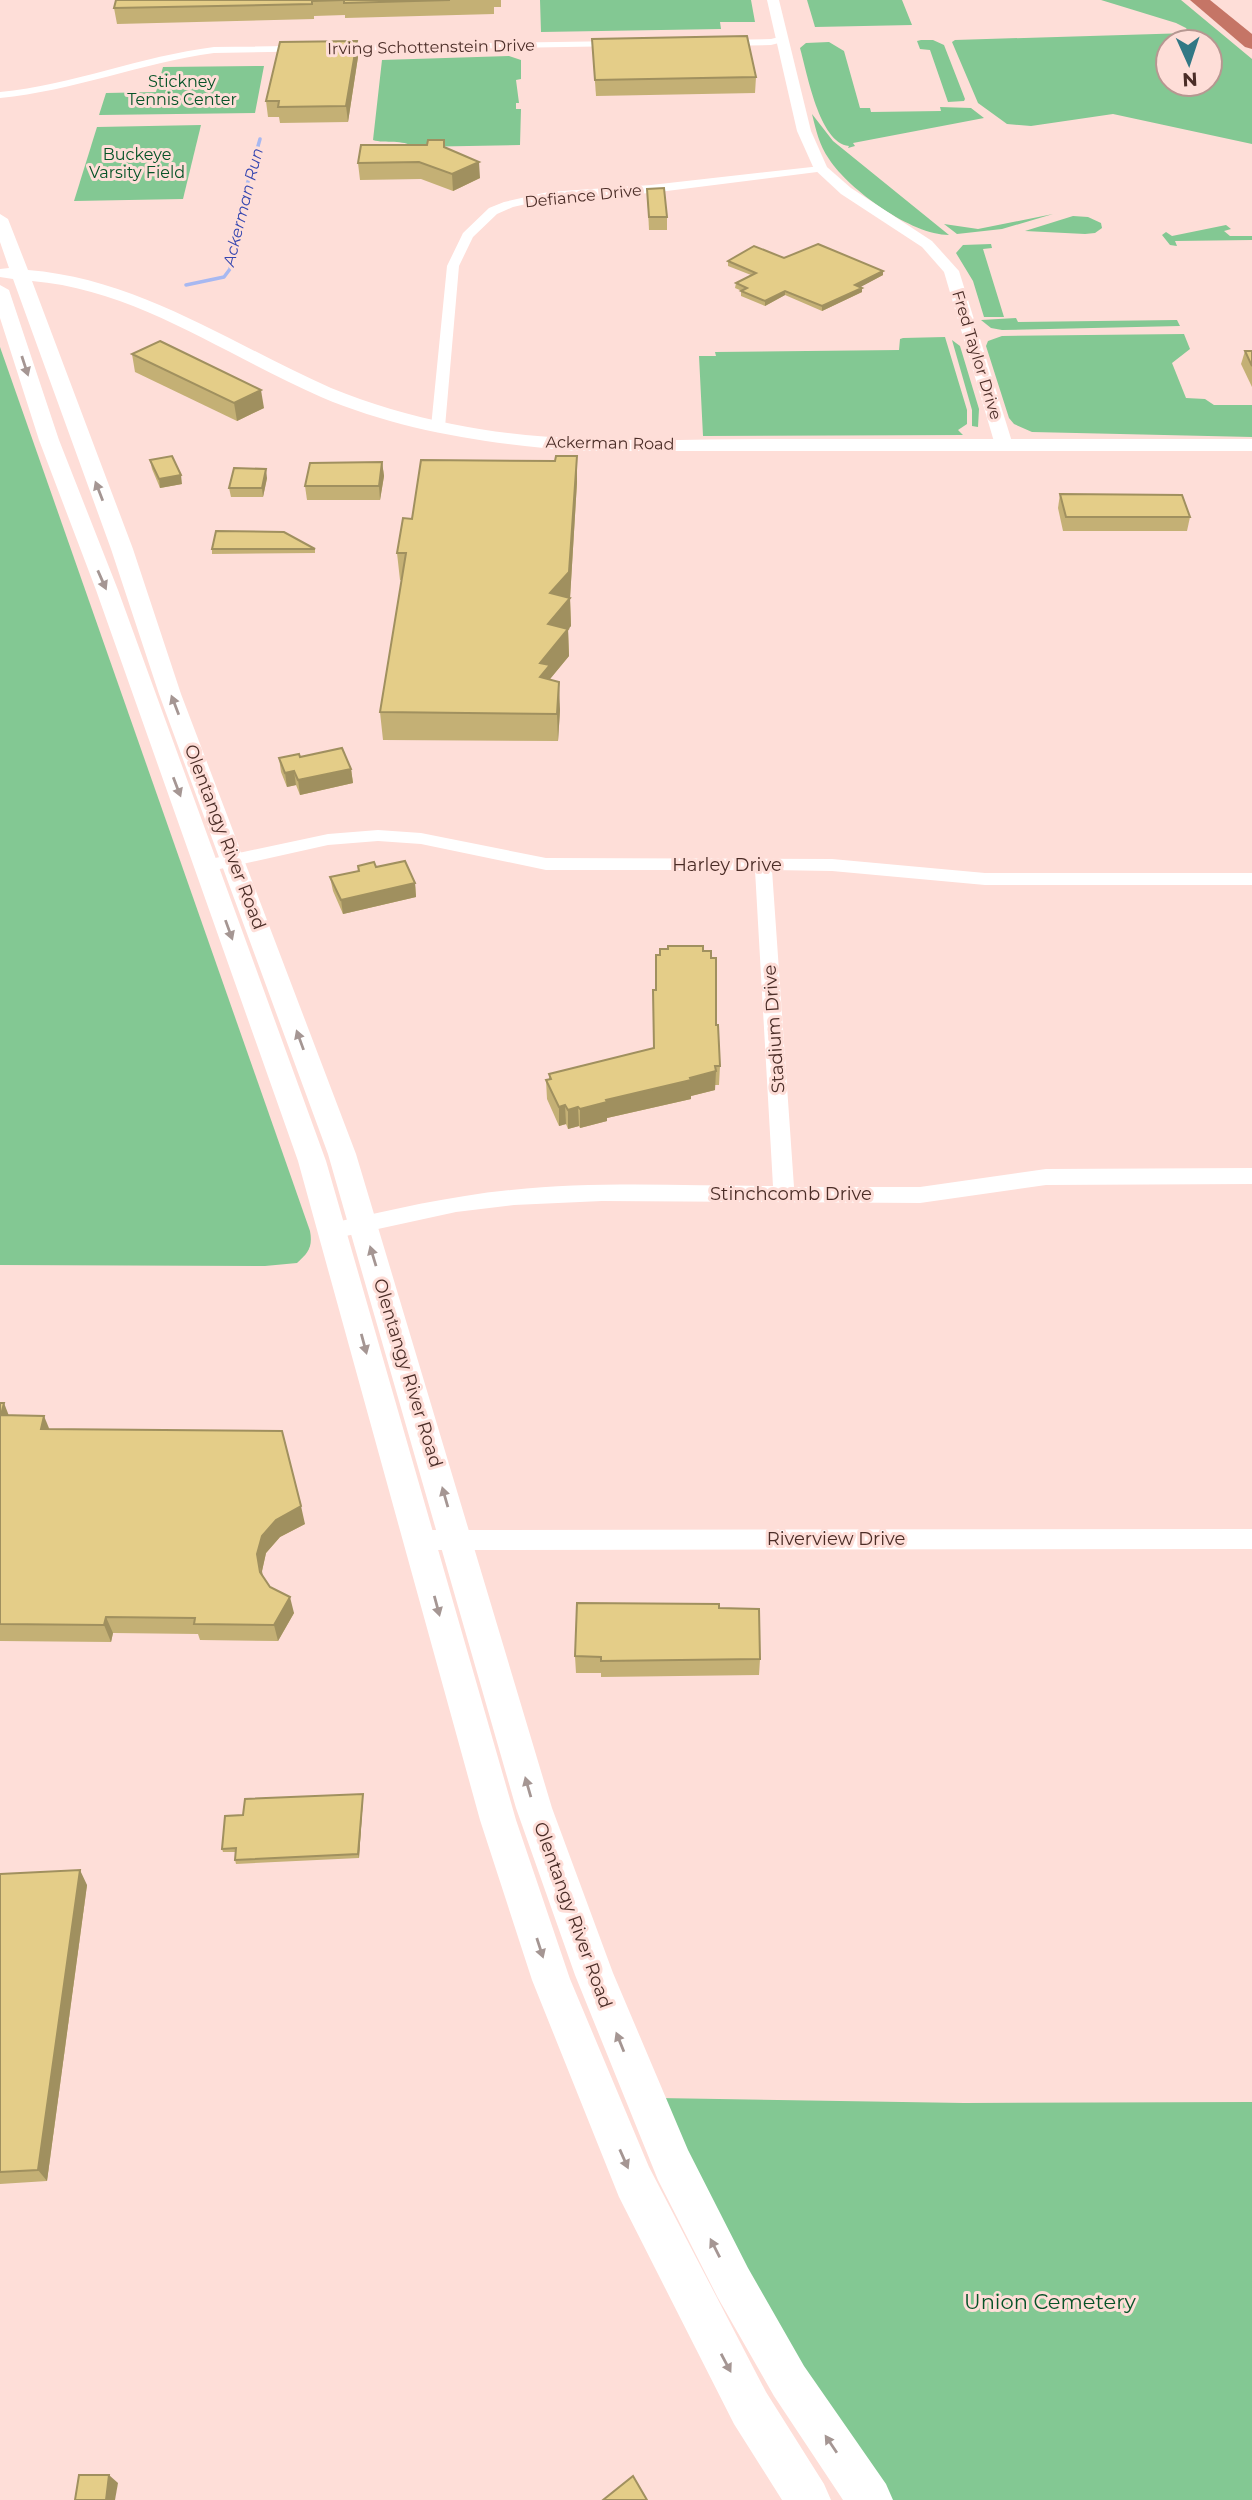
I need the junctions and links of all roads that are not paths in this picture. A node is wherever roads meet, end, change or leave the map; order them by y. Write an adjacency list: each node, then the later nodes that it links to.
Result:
1 (774, 0): 5 (street, Fred Taylor Drive)
2 (1199, 0): 7 (highway)
3 (1225, 0): 4 (highway)
4 (1252, 22)
5 (783, 39): 6 (street); 10 (street, Fred Taylor Drive)
6 (712, 43)
7 (1252, 43)
8 (633, 44): 9 (street, Irving Schottenstein Drive)
9 (0, 95)
10 (821, 169): 17 (street, Defiance Drive); 18 (street, Fred Taylor Drive)
11 (0, 219): 13 (main road, Olentangy River Road)
12 (0, 273): 13 (main road, Ackerman Road)
13 (22, 274): 15 (main road, Ackerman Road); 16 (main road, Olentangy River Road)
14 (1, 296): 20 (main road, Olentangy River Road, one-way to 20)
15 (138, 301): 16 (main road); 17 (main road, Ackerman Road)
16 (40, 329): 20 (main road, Olentangy River Road, one-way to 16)
17 (438, 427): 18 (main road, Ackerman Road)
18 (1004, 445): 19 (main road, Ackerman Road)
19 (1252, 445)
20 (220, 863): 21 (street, Harley Drive); 25 (main road, Olentangy River Road)
21 (763, 865): 22 (street, Harley Drive); 24 (street, Stadium Drive)
22 (1252, 879)
23 (1252, 1176): 24 (street, Stinchcomb Drive)
24 (784, 1194): 25 (street, Stinchcomb Drive)
25 (347, 1227): 27 (main road, Olentangy River Road)
26 (1252, 1539): 27 (street, Riverview Drive)
27 (438, 1540): 28 (main road, Olentangy River Road, one-way to 28); 29 (main road, Olentangy River Road, one-way to 27)
28 (808, 2500)
29 (870, 2500)

